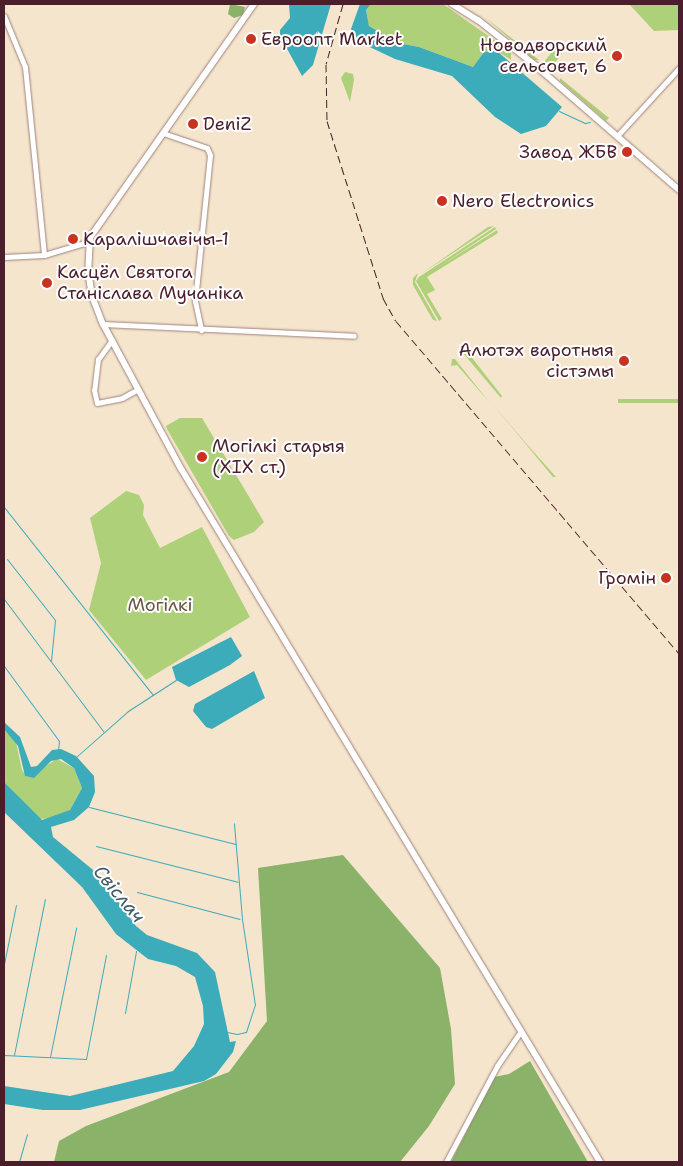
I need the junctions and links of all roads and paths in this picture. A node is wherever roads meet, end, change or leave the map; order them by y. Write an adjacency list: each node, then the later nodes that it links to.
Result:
1 (254, 4): 5 (main road)
2 (452, 4): 6 (main road)
3 (4, 16): 9 (street)
4 (679, 68): 6 (street)
5 (163, 133): 8 (main road); 12 (street)
6 (617, 136): 7 (main road)
7 (679, 190)
8 (88, 242): 9 (street); 11 (main road)
9 (44, 255): 10 (street)
10 (4, 257)
11 (103, 324): 12 (street); 14 (main road)
12 (201, 330): 13 (street)
13 (354, 336)
14 (112, 340): 15 (main road); 15 (street)
15 (138, 389): 16 (main road)
16 (521, 1031): 17 (street); 18 (main road)
17 (446, 1162)
18 (600, 1162)

